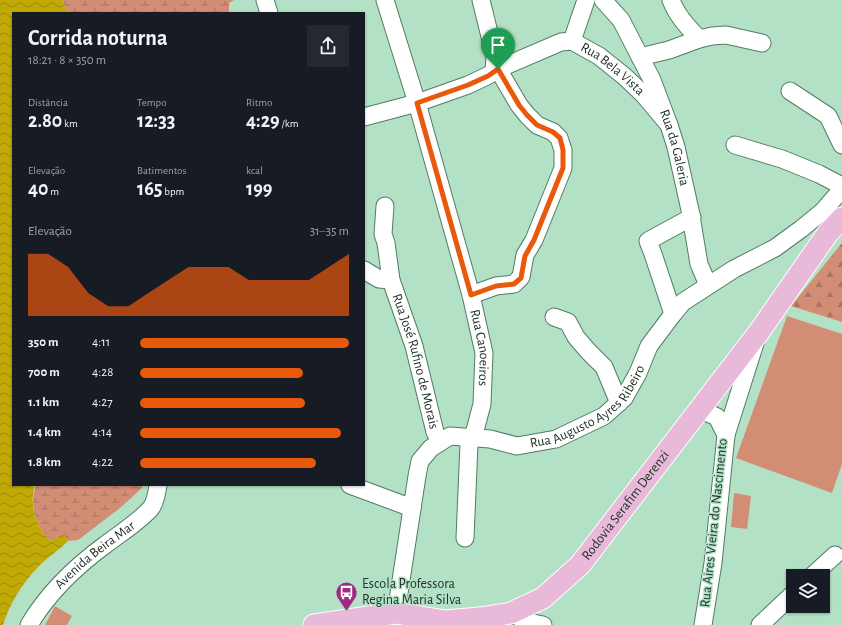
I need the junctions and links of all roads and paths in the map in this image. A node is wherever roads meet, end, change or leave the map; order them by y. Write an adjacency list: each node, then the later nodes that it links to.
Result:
1 (265, 0): 7 (street)
2 (385, 0): 15 (street, Rua Canoeiros)
3 (481, 0): 12 (street)
4 (586, 0): 9 (street)
5 (603, 0): 11 (street, Rua da Galeria)
6 (671, 0): 8 (street)
7 (269, 12)
8 (699, 39): 10 (street); 11 (street)
9 (572, 41): 12 (street, Rua Bela Vista); 13 (street, Rua Bela Vista)
10 (762, 43)
11 (643, 62): 13 (street); 17 (street, Rua da Galeria)
12 (496, 70): 15 (street, Rua Bela Vista); 28 (street)
13 (630, 82): 17 (street, Rua Bela Vista)
14 (790, 91): 19 (street)
15 (417, 103): 16 (street, Rua Bela Vista); 28 (street, Rua Canoeiros)
16 (365, 117)
17 (669, 125): 23 (street, Rua da Galeria)
18 (735, 145): 20 (street)
19 (842, 145)
20 (842, 186)
21 (842, 190): 27 (street, Rua Augusto Ayres Ribeiro)
22 (384, 206): 26 (street, Rua José Rufino de Morais)
23 (692, 217): 27 (street, Rua da Galeria); 29 (street)
24 (842, 218): 31 (main road, Rodovia Serafim Derenzi)
25 (365, 271): 26 (street, Rua José Rufino de Morais)
26 (391, 280): 36 (street, Rua José Rufino de Morais)
27 (708, 285): 29 (street, Rua Augusto Ayres Ribeiro)
28 (471, 295): 35 (street, Rua Canoeiros)
29 (672, 314): 32 (street, Rua Augusto Ayres Ribeiro)
30 (554, 317): 32 (street)
31 (736, 383): 33 (main road, Rodovia Serafim Derenzi); 33 (street); 34 (street)
32 (619, 403): 35 (street, Rua Augusto Ayres Ribeiro)
33 (706, 412): 34 (street, Rua Aires Vieira do Nascimento); 45 (main road, Rodovia Serafim Derenzi)
34 (726, 435): 50 (street, Rua Aires Vieira do Nascimento)
35 (473, 438): 36 (street, Rua Augusto Ayres Ribeiro); 40 (street, Rua Canoeiros)
36 (440, 442): 39 (street, Rua Augusto Ayres Ribeiro)
37 (158, 486): 47 (street, Avenida Beira Mar)
38 (353, 486): 39 (street)
39 (412, 508): 44 (street, Rua Augusto Ayres Ribeiro)
40 (465, 538)
41 (835, 555): 42 (street)
42 (820, 569)
43 (786, 601): 51 (street)
44 (396, 613): 45 (main road, Rodovia Serafim Derenzi); 46 (main road, Rodovia Serafim Derenzi)
45 (511, 613): 49 (street)
46 (353, 622): 48 (main road, Rodovia Serafim Derenzi)
47 (29, 625)
48 (314, 625)
49 (542, 625)
50 (702, 625)
51 (760, 625)

